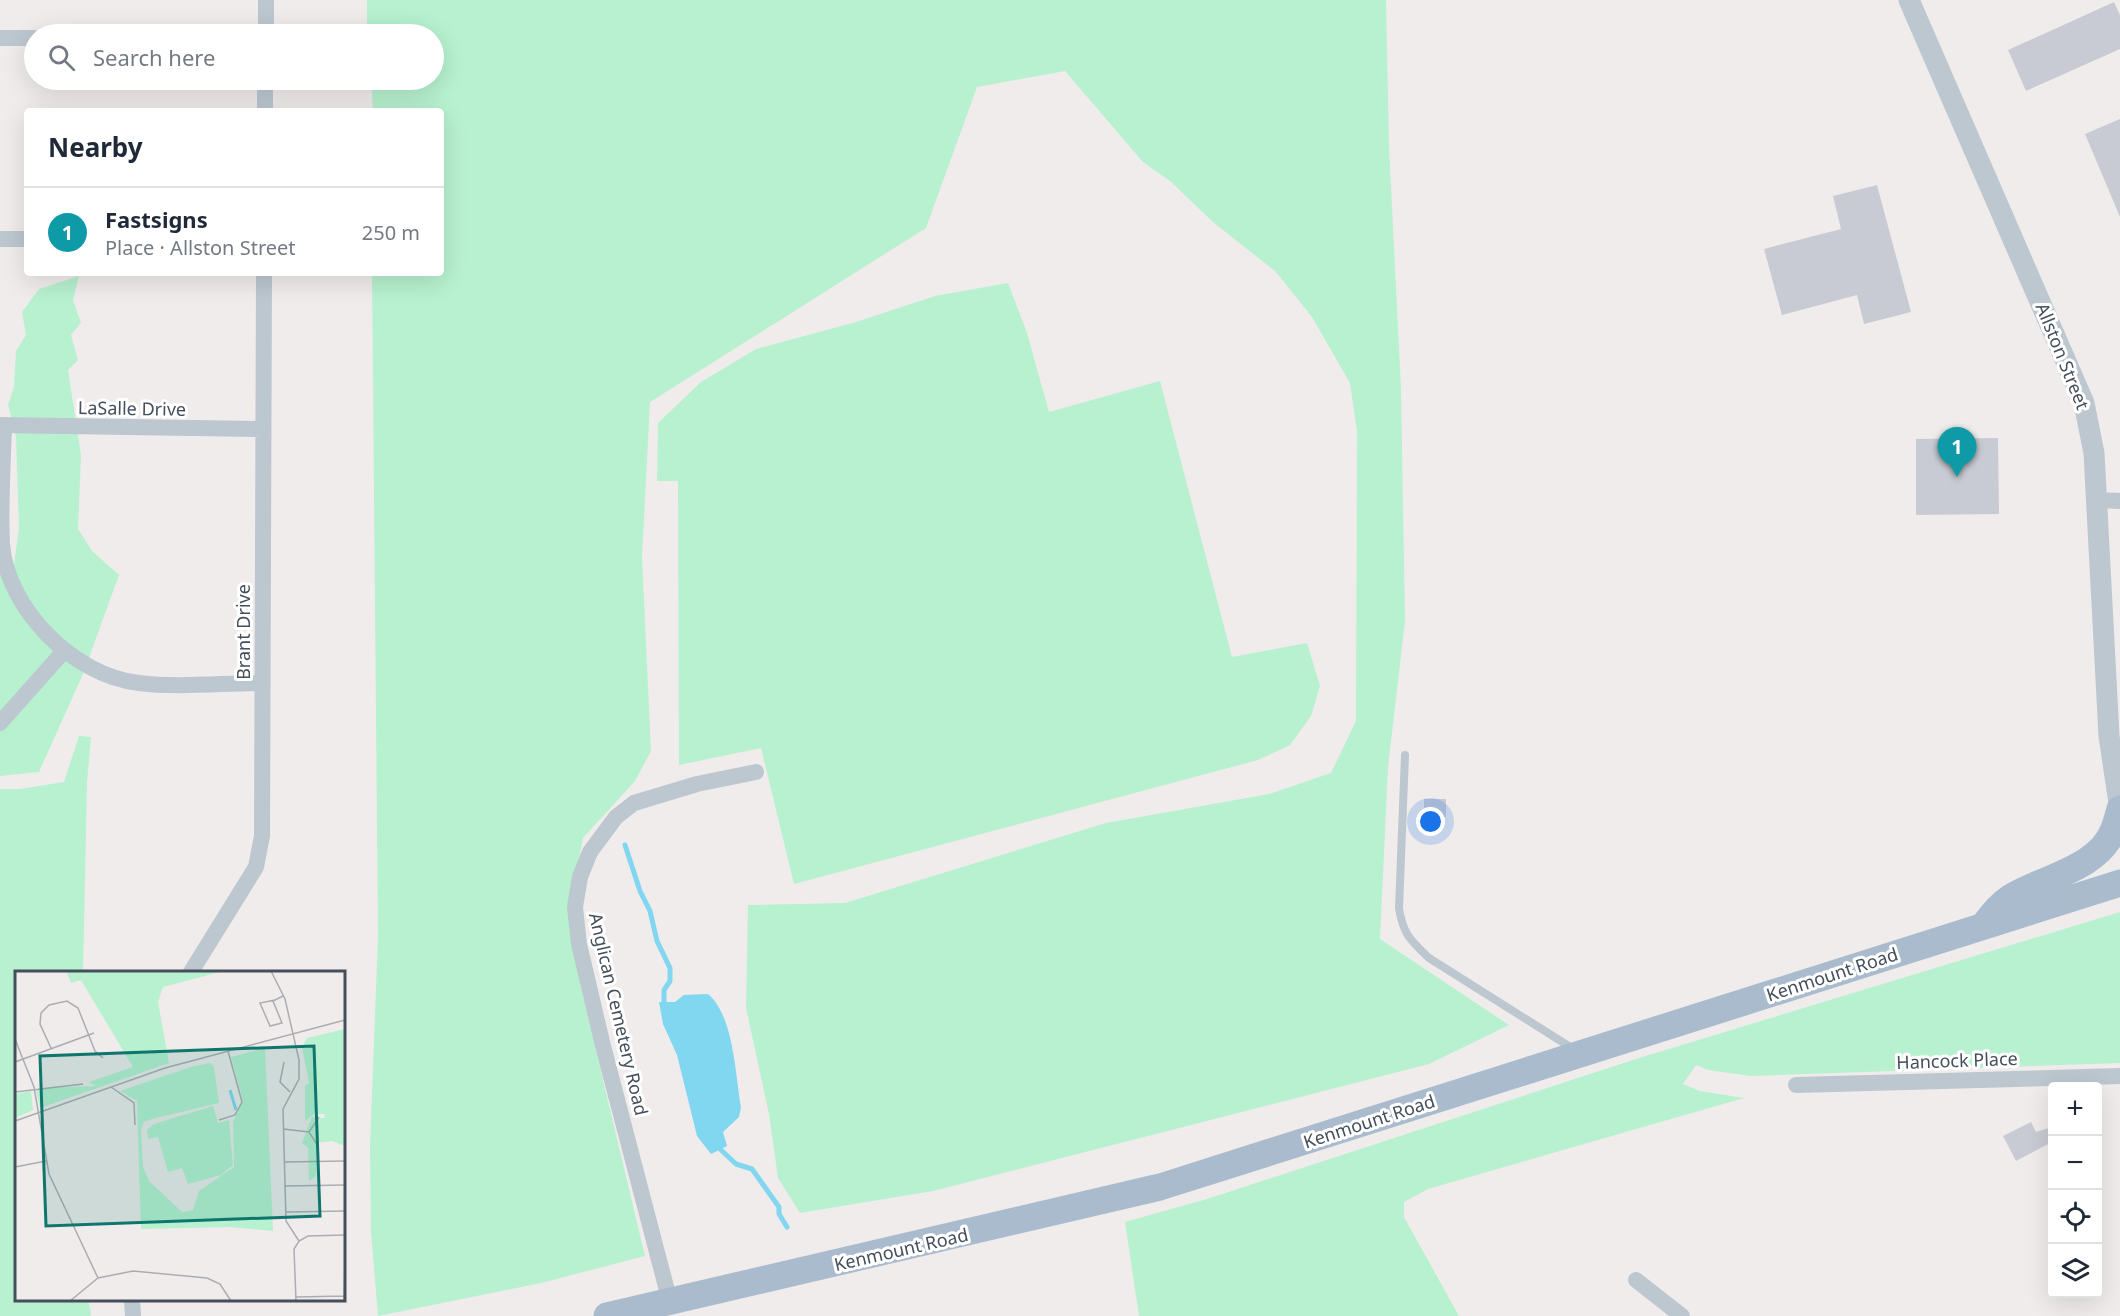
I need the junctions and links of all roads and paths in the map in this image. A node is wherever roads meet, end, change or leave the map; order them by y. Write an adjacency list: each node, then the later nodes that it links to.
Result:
1 (266, 0): 3 (street)
2 (1909, 0): 13 (street, Allston Street)
3 (266, 24)
4 (0, 38): 5 (street)
5 (24, 38)
6 (265, 90): 7 (street)
7 (265, 108)
8 (0, 239): 9 (street)
9 (24, 239)
10 (264, 276): 12 (street, Brant Drive)
11 (2, 425): 12 (street, LaSalle Drive); 15 (street)
12 (263, 429): 16 (street, Brant Drive)
13 (2097, 500): 14 (street); 20 (street, Allston Street)
14 (2120, 501)
15 (63, 651): 16 (street); 17 (street)
16 (262, 683): 23 (street, Brant Drive)
17 (0, 723)
18 (1405, 755): 24 (lane)
19 (756, 772): 29 (street, Anglican Cemetery Road)
20 (2120, 809): 22 (main road)
21 (2120, 883): 22 (main road, Kenmount Road)
22 (1984, 926): 24 (main road, Kenmount Road)
23 (199, 970)
24 (1580, 1053): 29 (main road, Kenmount Road)
25 (2120, 1076): 26 (street, Hancock Place)
26 (1796, 1085)
27 (1636, 1280): 32 (street)
28 (132, 1301): 30 (street)
29 (670, 1302): 31 (main road, Kenmount Road)
30 (133, 1316)
31 (607, 1316)
32 (1682, 1316)

